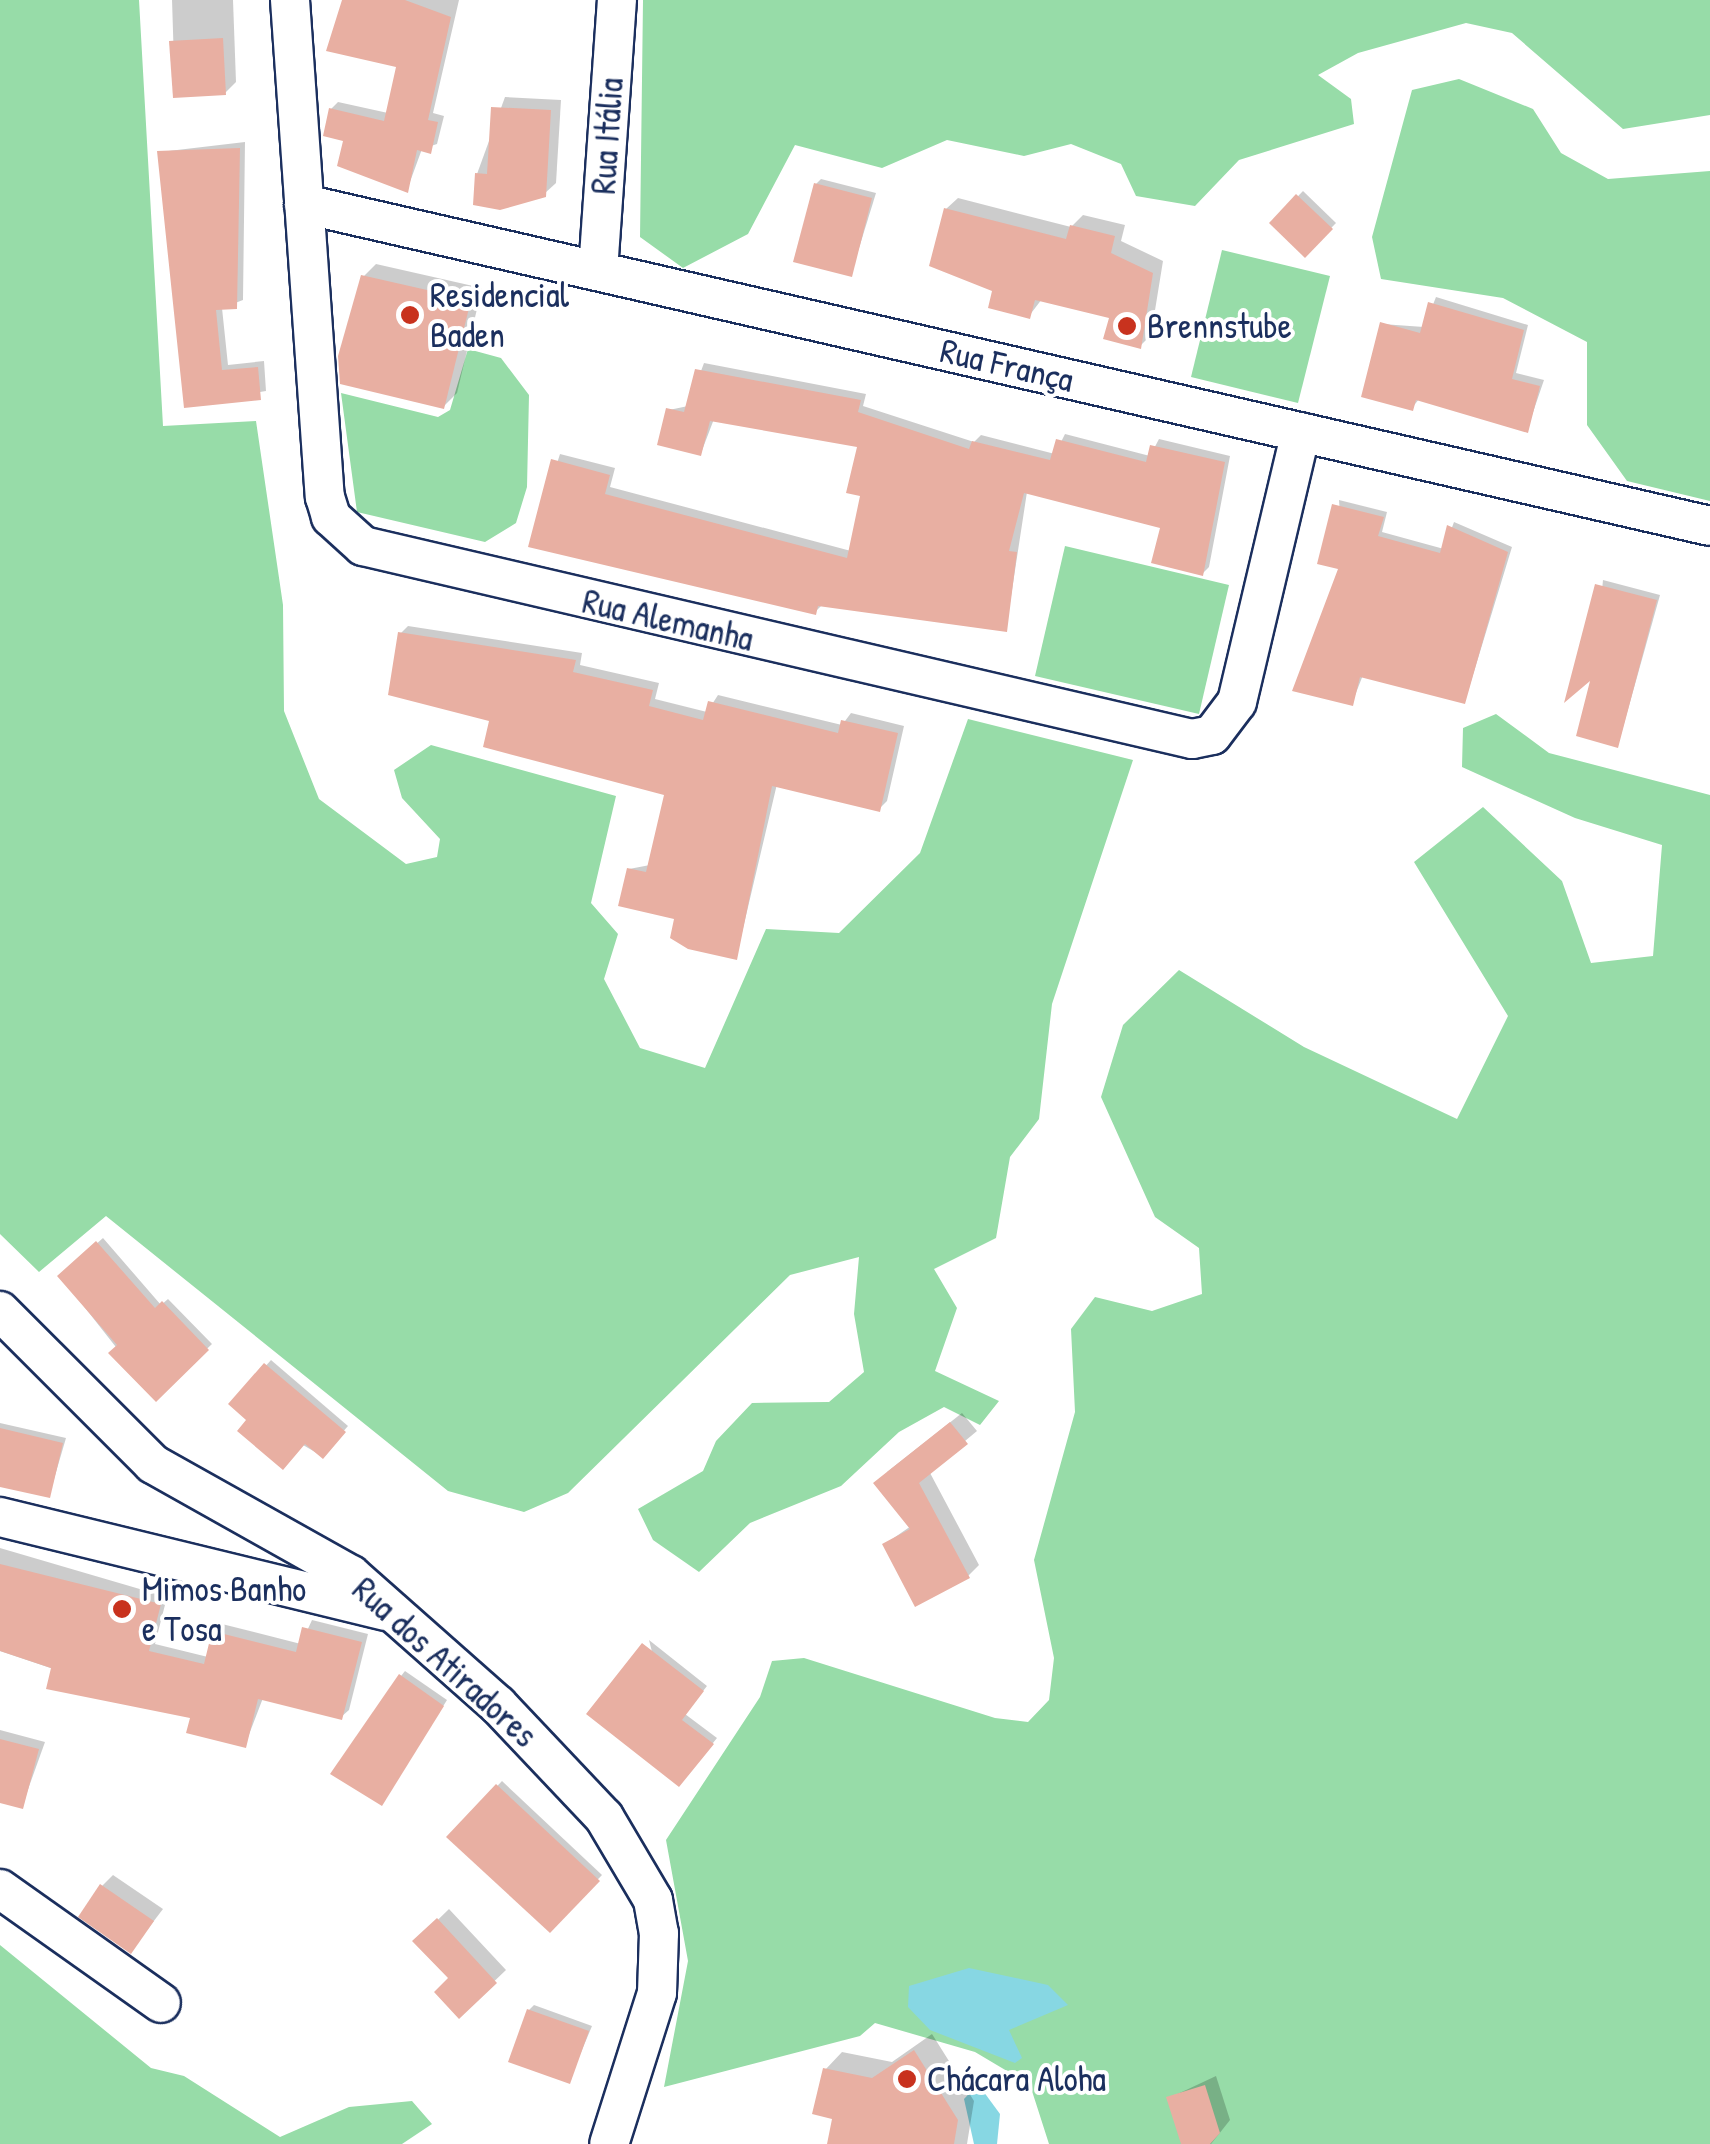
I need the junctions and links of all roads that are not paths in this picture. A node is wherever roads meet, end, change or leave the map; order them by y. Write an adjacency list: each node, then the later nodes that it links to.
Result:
1 (290, 0): 3 (street, Rua Alemanha)
2 (616, 0): 4 (street, Rua Itália)
3 (304, 204): 4 (street, Rua França); 5 (street, Rua Alemanha)
4 (598, 272): 5 (street, Rua França)
5 (1301, 432): 6 (street, Rua França)
6 (1710, 526)
7 (0, 1312): 9 (street, Rua dos Atiradores)
8 (0, 1517): 9 (street)
9 (396, 1614): 12 (street, Rua dos Atiradores)
10 (0, 1889): 11 (street)
11 (161, 2004)
12 (609, 2144)

